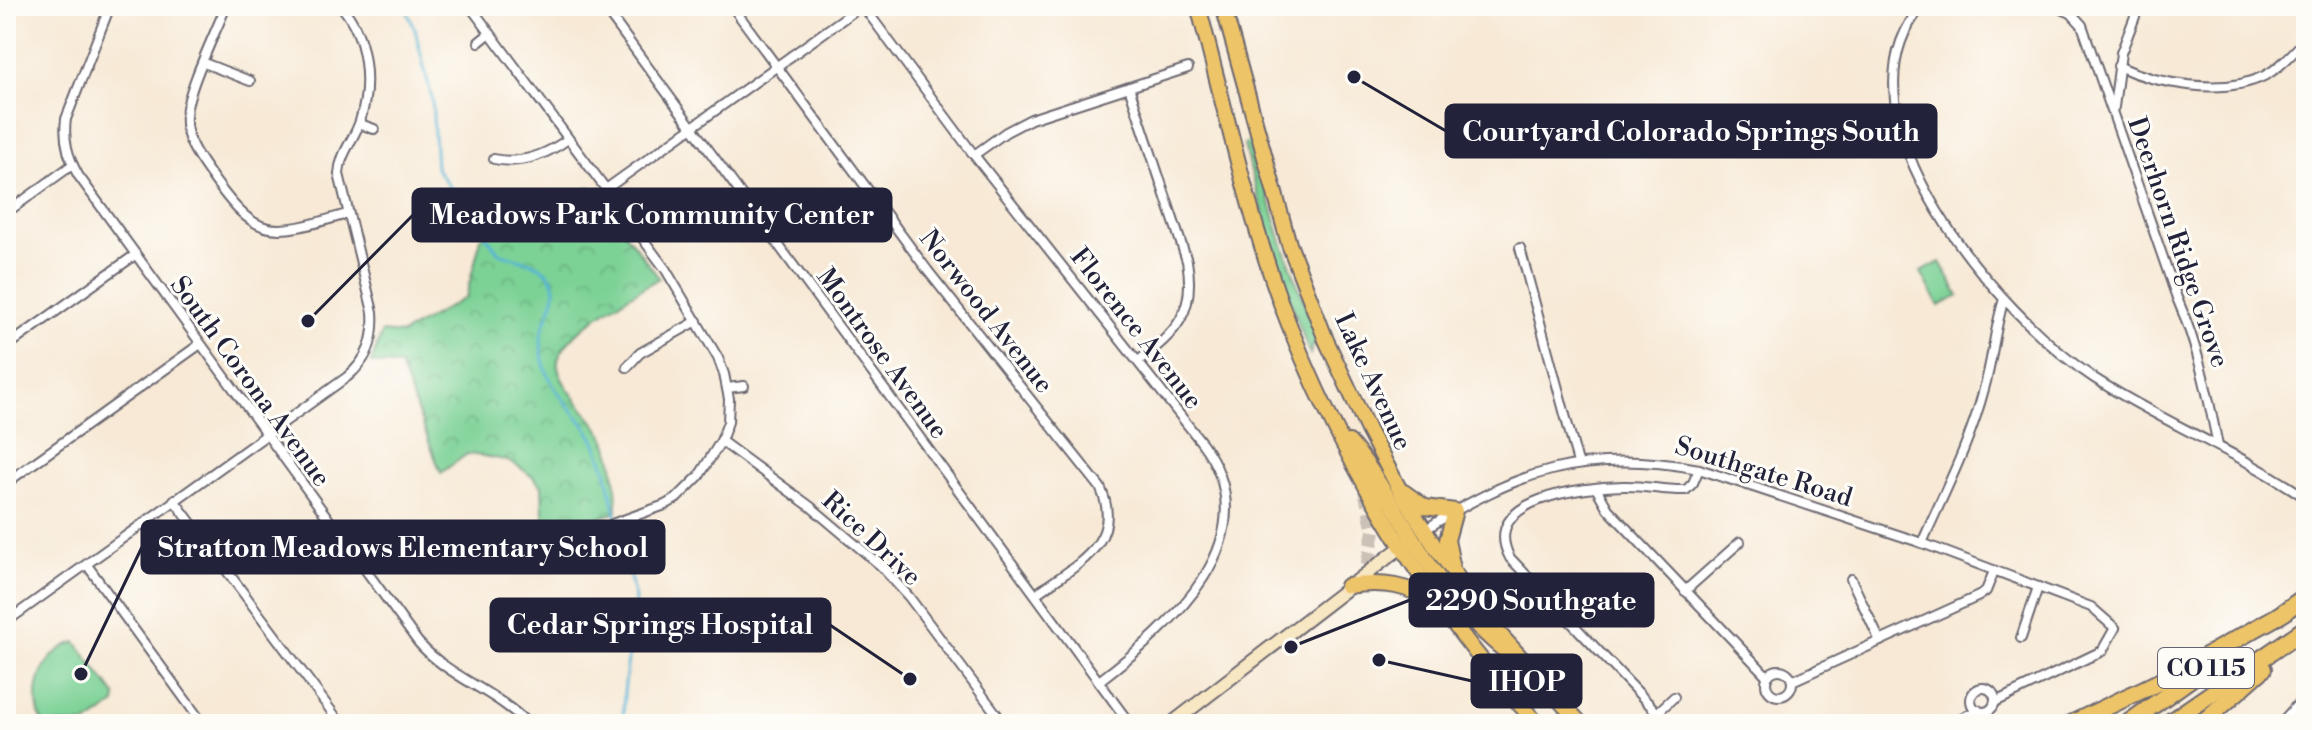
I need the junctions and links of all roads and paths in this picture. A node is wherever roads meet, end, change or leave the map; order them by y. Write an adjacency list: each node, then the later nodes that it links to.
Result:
1 (110, 6): 31 (street, South Corona Avenue)
2 (226, 6): 16 (street)
3 (341, 6): 23 (street)
4 (470, 6): 13 (street)
5 (603, 6): 25 (street, Montrose Avenue)
6 (732, 6): 18 (street, Norwood Avenue)
7 (862, 6): 18 (street); 29 (street, Florence Avenue)
8 (1198, 6): 57 (main road, Lake Avenue)
9 (1223, 6): 51 (main road, Lake Avenue)
10 (1922, 6): 37 (street)
11 (2054, 6): 22 (street)
12 (2139, 6): 17 (street, Deerhorn Ridge Grove)
13 (490, 33): 15 (street); 28 (street)
14 (2306, 39): 17 (street)
15 (479, 42)
16 (204, 63): 20 (street); 24 (street)
17 (2118, 66): 22 (street, Deerhorn Ridge Grove)
18 (777, 67): 25 (street); 67 (street, Norwood Avenue)
19 (1188, 68): 21 (street)
20 (250, 81)
21 (1129, 87): 29 (street); 41 (street)
22 (2114, 112): 47 (street, Deerhorn Ridge Grove)
23 (360, 124): 27 (street); 34 (street)
24 (186, 127): 26 (street); 34 (street)
25 (692, 127): 32 (street); 67 (street, Montrose Avenue)
26 (173, 129)
27 (374, 129)
28 (568, 139): 30 (street); 32 (street)
29 (974, 155): 41 (street, Florence Avenue)
30 (494, 159)
31 (72, 165): 33 (street); 36 (street, South Corona Avenue)
32 (606, 189): 38 (street)
33 (6, 213)
34 (347, 214): 45 (street)
35 (1520, 248): 48 (street)
36 (135, 255): 39 (street, South Corona Avenue); 40 (street)
37 (2004, 299): 47 (street); 59 (street)
38 (697, 321): 42 (street); 44 (street)
39 (199, 345): 45 (street, South Corona Avenue); 50 (street)
40 (6, 347)
41 (1138, 361): 79 (street, Florence Avenue)
42 (627, 367)
43 (744, 386): 44 (street)
44 (727, 388): 46 (street)
45 (265, 435): 54 (street); 89 (street, South Corona Avenue)
46 (721, 441): 56 (street); 90 (street, Rice Drive)
47 (2218, 446): 53 (street)
48 (1578, 463): 49 (street, Southgate Road); 55 (street, Southgate Road)
49 (1699, 469): 52 (street); 59 (street, Southgate Road)
50 (6, 483)
51 (1398, 486): 55 (main road); 57 (main road, Lake Avenue)
52 (1596, 488): 66 (street); 72 (street)
53 (2306, 498)
54 (174, 500): 60 (street); 88 (street)
55 (1455, 511): 57 (street, Southgate Road); 63 (main road)
56 (599, 535)
57 (1413, 538): 63 (main road, Lake Avenue); 64 (street, Southgate Road); 70 (main road, Lake Avenue); 77 (main road)
58 (1740, 542): 66 (street)
59 (1922, 543): 61 (street, Southgate Road)
60 (87, 565): 73 (street); 87 (street)
61 (1994, 571): 65 (street, Southgate Road); 76 (street)
62 (1851, 579): 76 (street)
63 (1460, 581): 77 (main road, Lake Avenue)
64 (1347, 586): 70 (main road); 81 (street, Southgate Road)
65 (2038, 587): 75 (street); 84 (street, Southgate Road)
66 (1685, 591): 78 (street)
67 (1036, 594): 79 (street, Montrose Avenue)
68 (2306, 596): 71 (highway, CO 115)
69 (1580, 605): 72 (street)
70 (1446, 612): 94 (main road, Lake Avenue)
71 (2285, 612): 98 (highway); 99 (highway, CO 115)
72 (1566, 618): 86 (street)
73 (6, 622)
74 (2306, 631): 100 (highway, CO 115); 101 (highway)
75 (2021, 638)
76 (1880, 641): 80 (street)
77 (1532, 671): 95 (main road, Lake Avenue)
78 (1767, 676): 80 (street); 80 (street)
79 (1099, 681): 91 (street, Montrose Avenue)
80 (1792, 681)
81 (1216, 689): 92 (street, Southgate Road); 93 (street)
82 (1674, 697): 86 (street)
83 (2304, 700): 102 (street)
84 (1995, 702): 85 (street); 85 (street)
85 (1978, 710): 97 (street)
86 (1657, 713): 96 (street)
87 (203, 724)
88 (341, 724)
89 (528, 724)
90 (1004, 724)
91 (1130, 724)
92 (1171, 724)
93 (1185, 724)
94 (1538, 724)
95 (1581, 724)
96 (1668, 724)
97 (1949, 724)
98 (2071, 724)
99 (2127, 724)
100 (2167, 724)
101 (2201, 724)
102 (2280, 724)

